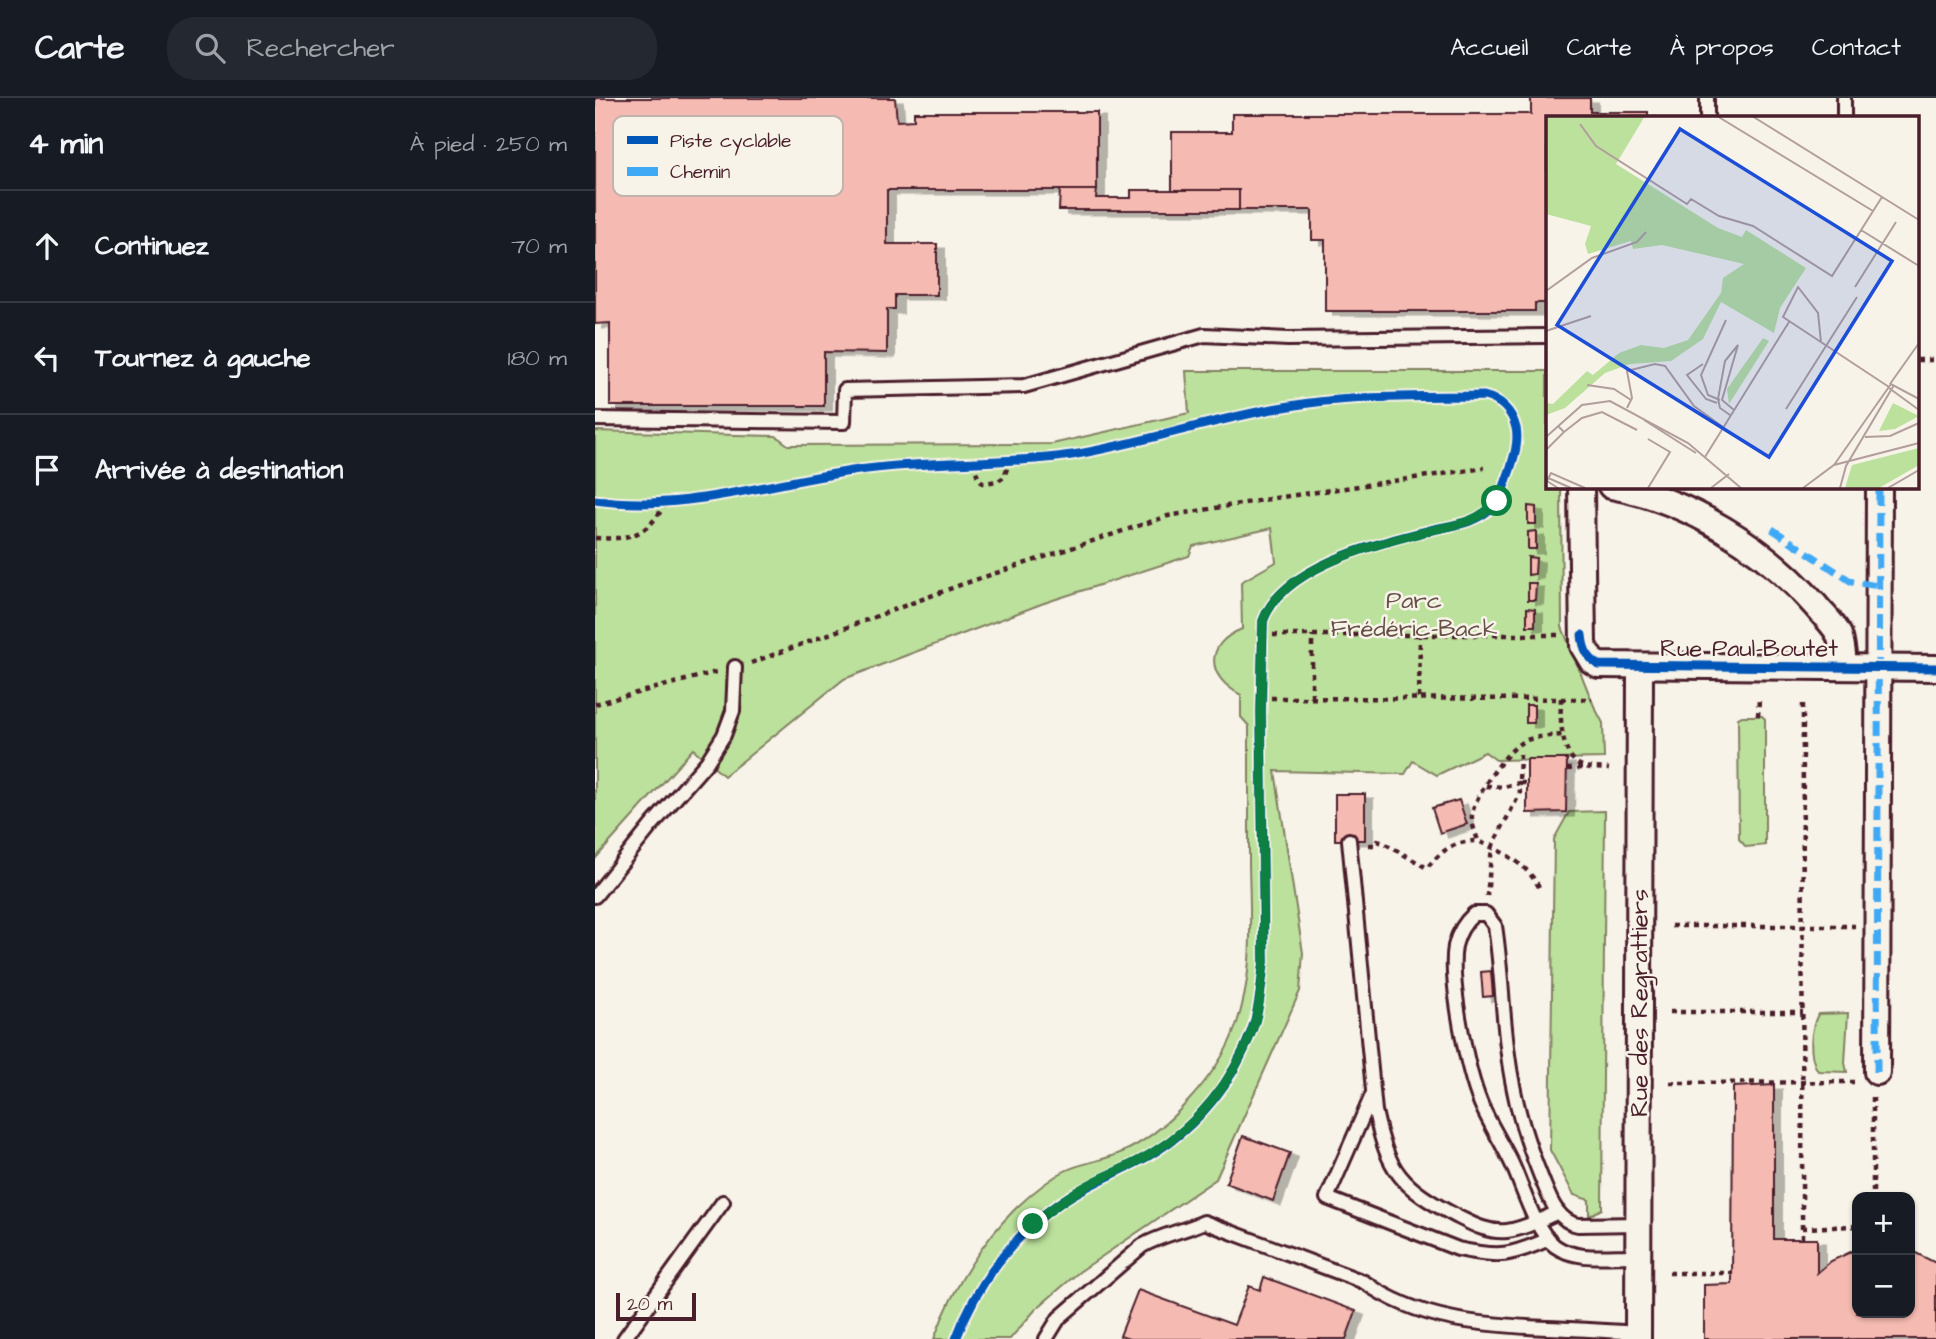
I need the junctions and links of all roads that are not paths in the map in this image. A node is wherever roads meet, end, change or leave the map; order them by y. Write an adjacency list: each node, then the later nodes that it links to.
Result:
1 (1707, 98): 3 (lane)
2 (1844, 98): 4 (lane)
3 (1707, 116)
4 (1844, 116)
5 (1546, 336): 6 (lane)
6 (595, 419)
7 (1581, 488): 11 (street, Rue Paul-Boutet)
8 (1619, 488): 12 (street)
9 (1879, 488): 13 (street)
10 (735, 667): 16 (lane)
11 (1640, 667): 12 (street, Rue Paul-Boutet); 22 (street, Rue des Regrattiers)
12 (1844, 667): 13 (street, Rue Paul-Boutet)
13 (1878, 667): 14 (street, Rue Paul-Boutet); 17 (street)
14 (1936, 668)
15 (1349, 840): 18 (lane)
16 (595, 896)
17 (1869, 1083)
18 (1373, 1093): 21 (lane); 23 (lane)
19 (723, 1202): 26 (lane)
20 (1558, 1212): 21 (lane); 21 (lane); 22 (lane)
21 (1537, 1221): 23 (lane)
22 (1639, 1224): 24 (street, Rue des Regrattiers)
23 (1549, 1239): 24 (lane)
24 (1638, 1256): 25 (street, Rue des Regrattiers)
25 (1638, 1336): 27 (lane)
26 (624, 1339)
27 (1046, 1339)

